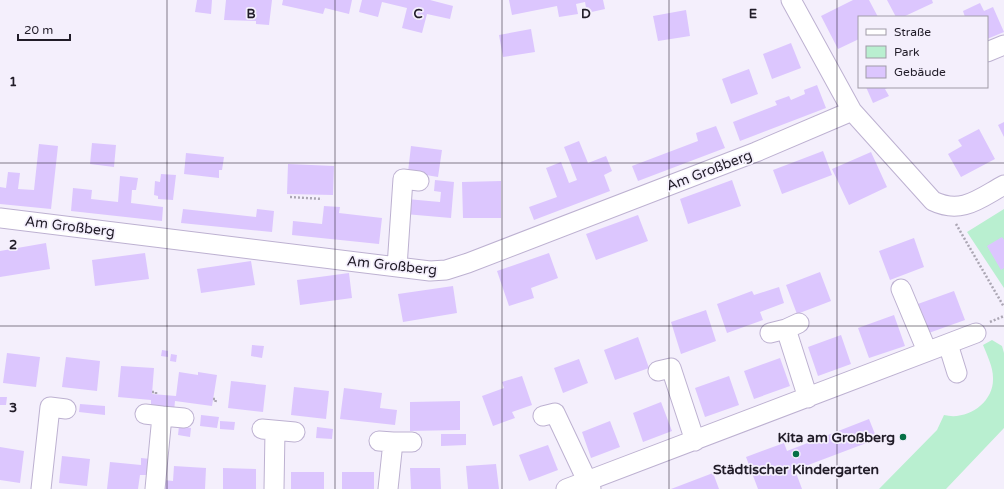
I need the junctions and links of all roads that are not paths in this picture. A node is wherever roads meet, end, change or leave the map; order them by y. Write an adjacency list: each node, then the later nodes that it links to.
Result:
1 (790, 0): 4 (street)
2 (1004, 45): 3 (street)
3 (988, 52)
4 (852, 110): 6 (street); 8 (street, Am Großberg)
5 (419, 180): 8 (street)
6 (1004, 185)
7 (0, 218): 8 (street, Am Großberg)
8 (397, 267)
9 (901, 289): 13 (street)
10 (785, 328): 16 (street)
11 (976, 333): 12 (street)
12 (948, 344): 13 (street); 15 (street)
13 (927, 351): 16 (street)
14 (671, 367): 21 (street)
15 (958, 373)
16 (808, 398): 21 (street)
17 (51, 407): 24 (street)
18 (555, 412): 23 (street)
19 (184, 418): 25 (street)
20 (295, 432): 26 (street)
21 (695, 441): 23 (street)
22 (395, 442): 27 (street)
23 (590, 485): 28 (street)
24 (41, 489)
25 (154, 489)
26 (274, 489)
27 (388, 489)
28 (566, 489)

